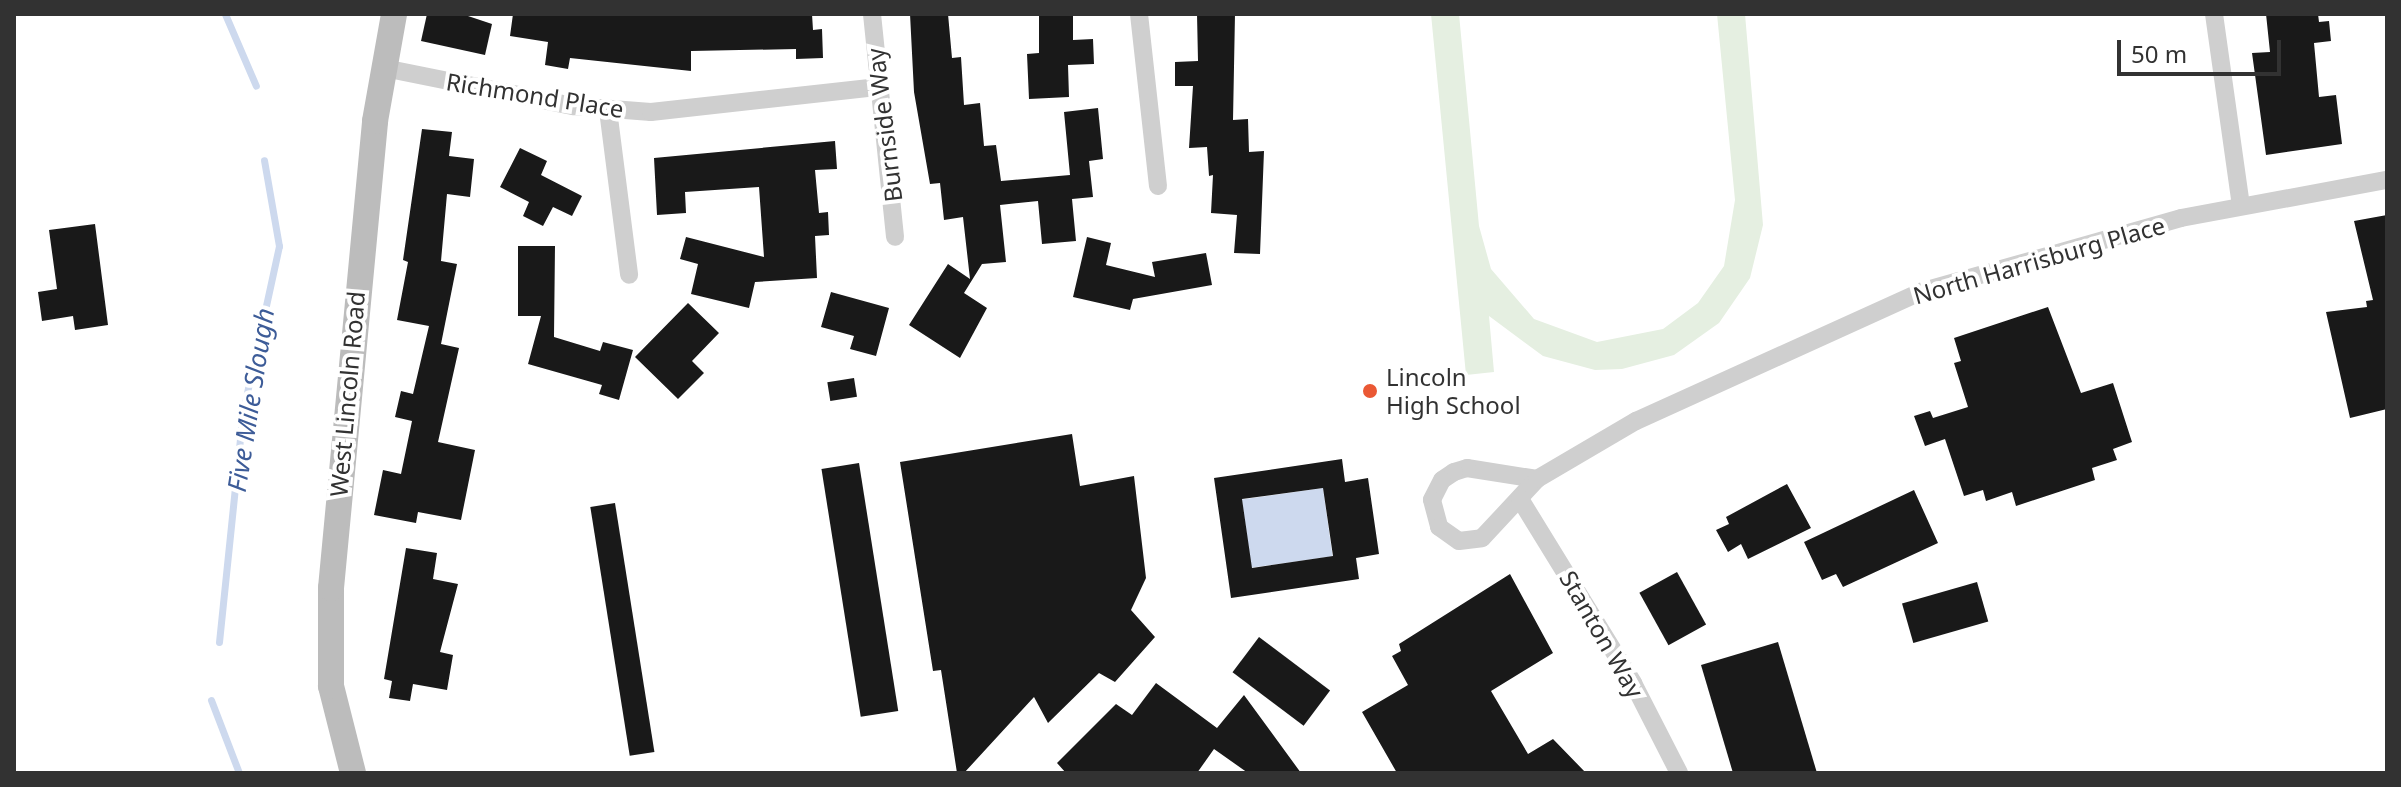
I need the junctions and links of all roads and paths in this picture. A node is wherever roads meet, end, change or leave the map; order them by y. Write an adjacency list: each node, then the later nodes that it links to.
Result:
1 (394, 14): 5 (street, West Lincoln Road)
2 (872, 14): 6 (street, Burnside Way)
3 (1139, 14): 9 (street)
4 (2214, 14): 10 (street)
5 (384, 68): 7 (street, Richmond Place); 15 (street, West Lincoln Road)
6 (879, 87): 7 (street, Richmond Place); 11 (street, Burnside Way)
7 (608, 110): 12 (street)
8 (2387, 180): 10 (street, North Harrisburg Place)
9 (1158, 186)
10 (2241, 206): 13 (street, North Harrisburg Place)
11 (895, 237)
12 (629, 275)
13 (1537, 479): 14 (street, North Harrisburg Place); 14 (street, North Harrisburg Place)
14 (1520, 499): 16 (street, Stanton Way)
15 (353, 773)
16 (1679, 773)

